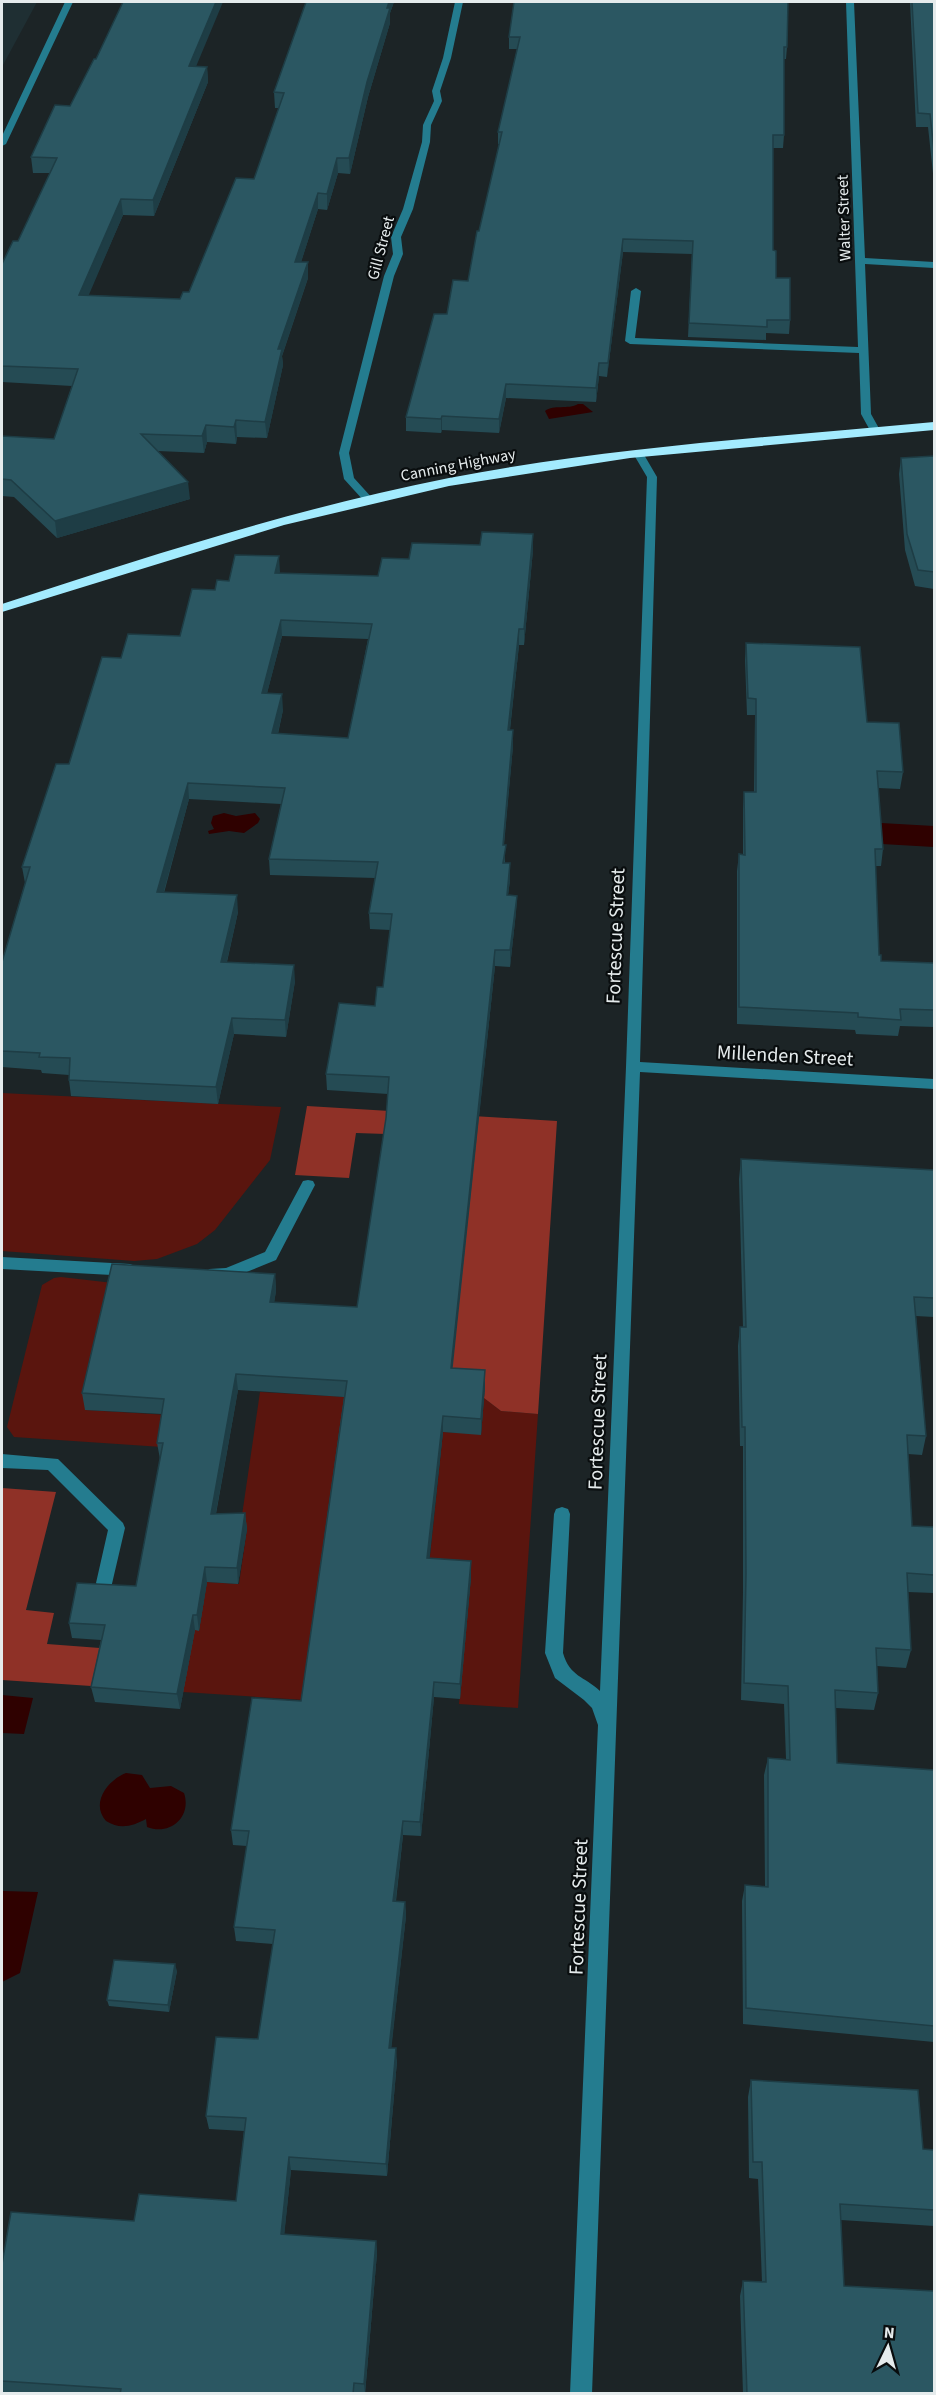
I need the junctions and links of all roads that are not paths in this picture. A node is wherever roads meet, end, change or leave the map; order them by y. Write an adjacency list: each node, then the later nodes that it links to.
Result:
1 (69, 2): 4 (street)
2 (459, 2): 12 (street, Gill Street)
3 (850, 2): 5 (street, Walter Street)
4 (2, 144)
5 (860, 261): 6 (street); 8 (street, Walter Street)
6 (934, 265)
7 (636, 291): 8 (street)
8 (864, 350): 10 (street, Walter Street)
9 (934, 426): 10 (highway, Canning Highway)
10 (876, 432): 11 (highway, Canning Highway)
11 (639, 455): 12 (highway, Canning Highway); 14 (street, Fortescue Street)
12 (368, 499): 13 (highway, Canning Highway)
13 (2, 608)
14 (633, 1067): 15 (street, Millenden Street); 23 (street, Fortescue Street)
15 (934, 1084)
16 (308, 1185): 19 (street)
17 (2, 1263): 18 (street)
18 (147, 1270)
19 (204, 1273)
20 (2, 1461): 22 (street)
21 (562, 1514): 23 (street)
22 (105, 1583)
23 (607, 1728): 24 (street, Fortescue Street)
24 (581, 2394)

